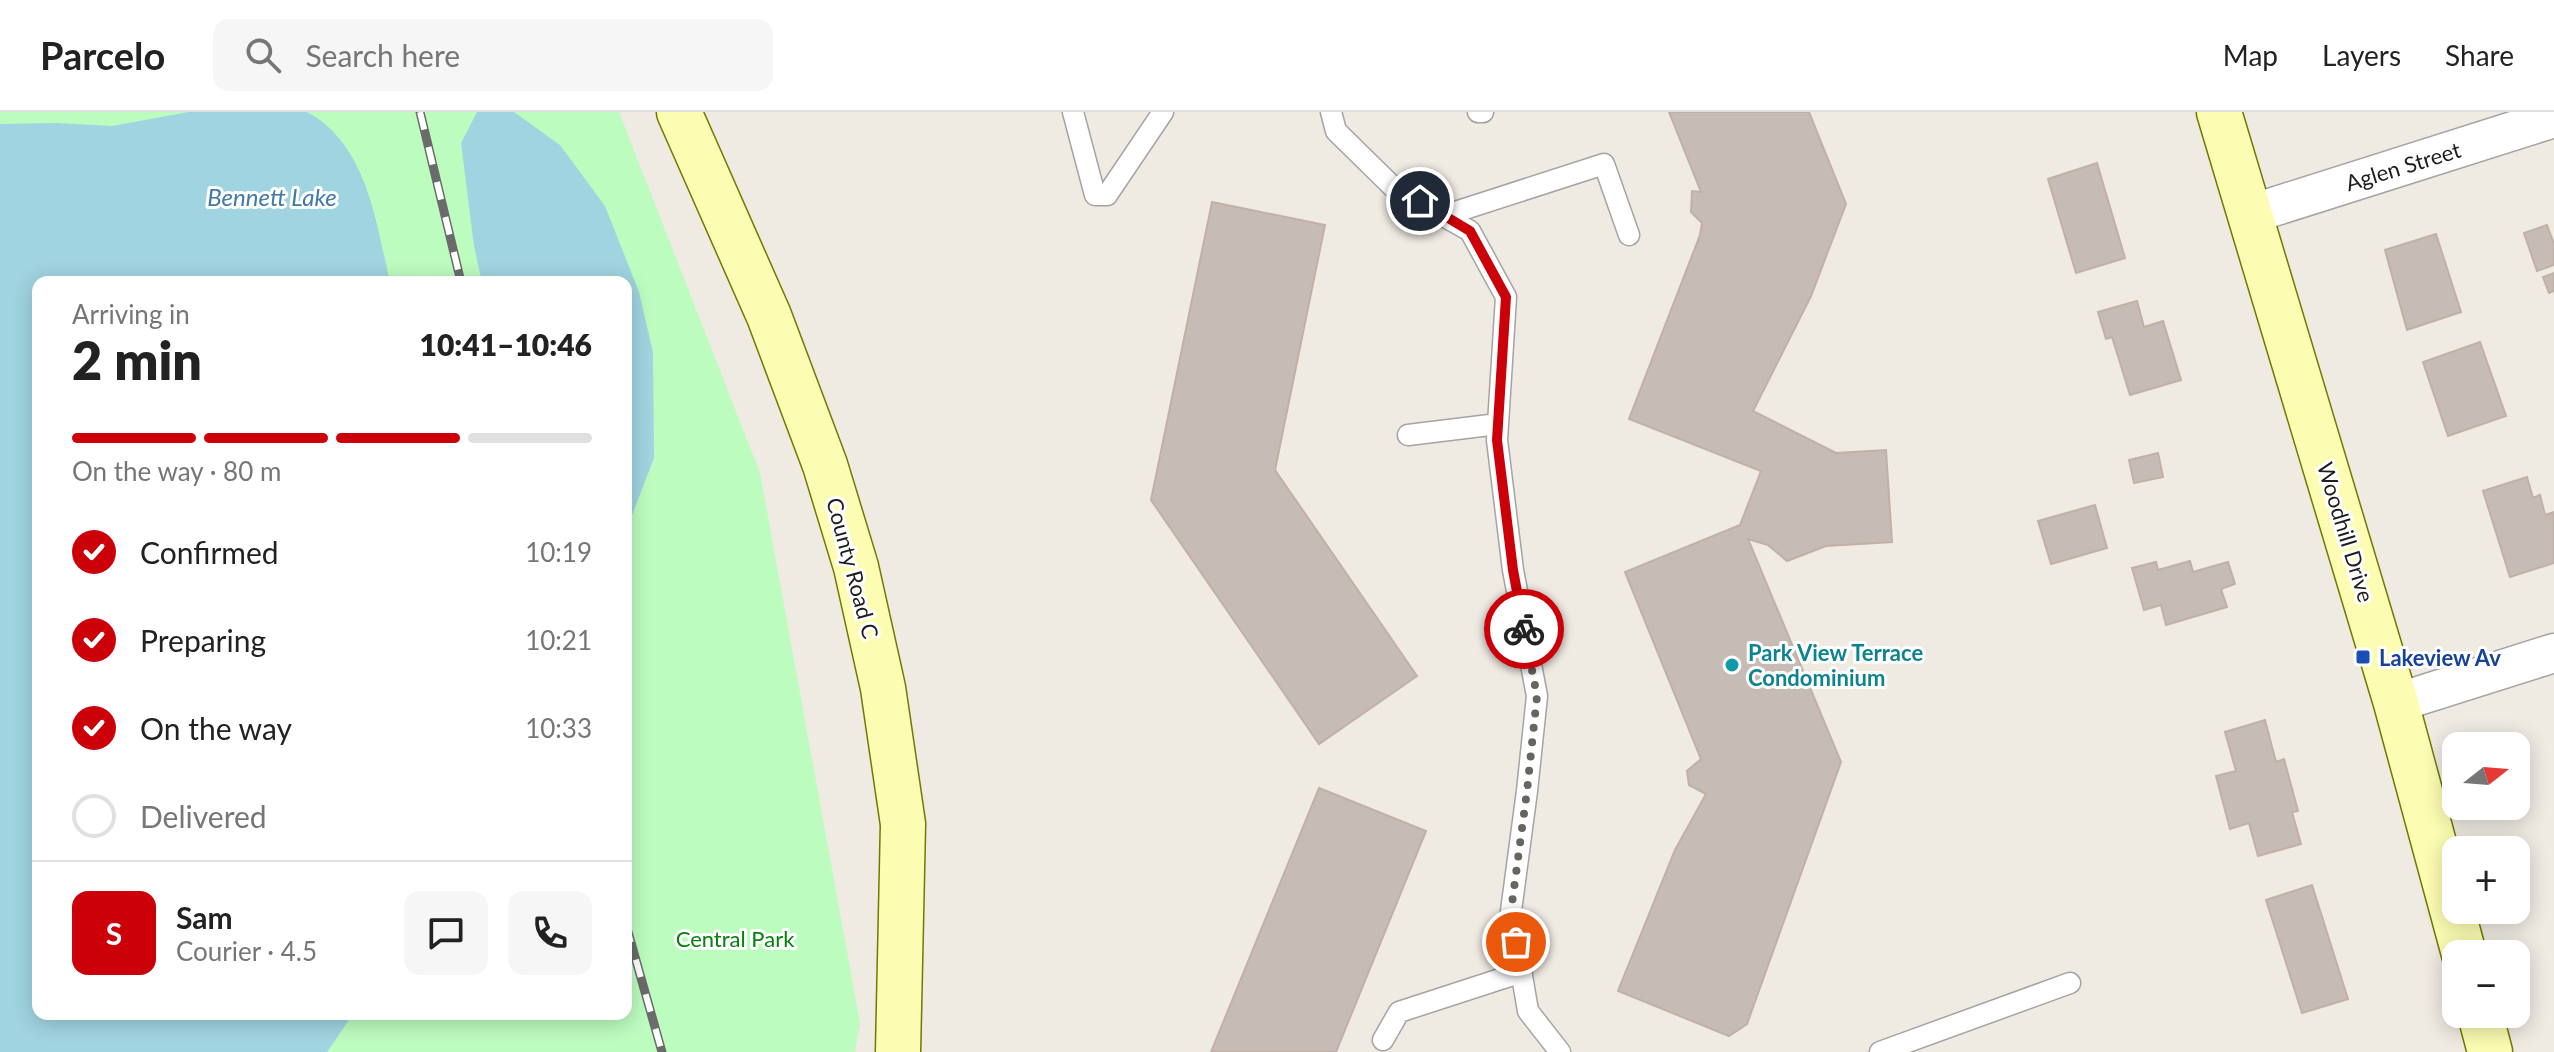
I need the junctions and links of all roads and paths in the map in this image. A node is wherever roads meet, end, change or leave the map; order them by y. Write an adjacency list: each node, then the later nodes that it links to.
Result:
1 (679, 112): 19 (main road, County Road C)
2 (1073, 112): 3 (lane)
3 (1163, 112)
4 (1331, 112): 8 (lane)
5 (2219, 112): 7 (main road, Woodhill Drive)
6 (2554, 118): 7 (street, Aglen Street)
7 (2251, 214): 13 (main road, Woodhill Drive)
8 (1446, 215): 9 (lane); 10 (lane)
9 (1629, 235)
10 (1498, 424): 11 (lane); 15 (lane)
11 (1408, 435)
12 (2554, 653): 13 (street)
13 (2396, 703): 14 (main road, Woodhill Drive)
14 (2460, 940)
15 (1522, 972): 18 (lane); 20 (lane)
16 (2070, 983): 21 (lane)
17 (2484, 1028): 22 (main road)
18 (1383, 1040)
19 (898, 1052)
20 (1560, 1052)
21 (1880, 1052)
22 (2490, 1052)

